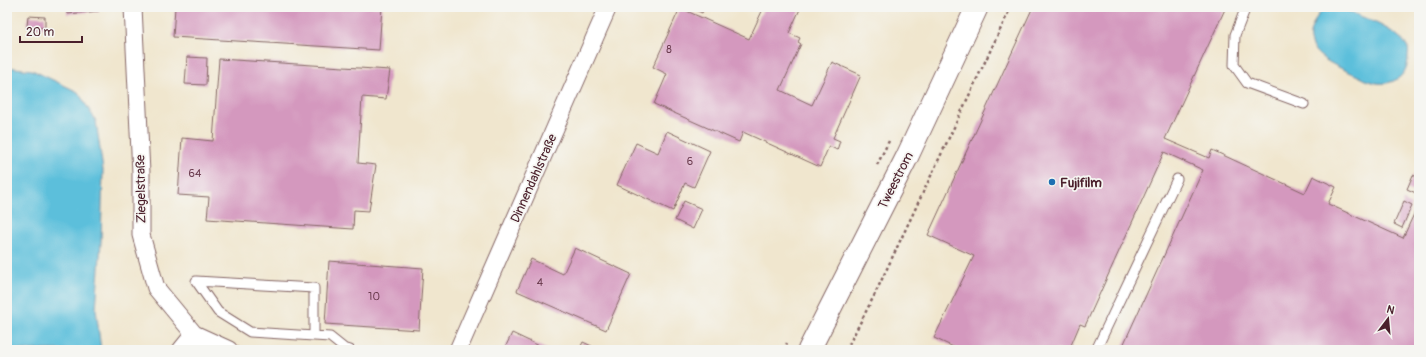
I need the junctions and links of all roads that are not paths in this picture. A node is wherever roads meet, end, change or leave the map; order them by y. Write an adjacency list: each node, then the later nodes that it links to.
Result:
1 (133, 7): 7 (street, Ziegelstraße)
2 (608, 7): 12 (street, Dinnendahlstraße)
3 (978, 7): 13 (main road, Tweestrom)
4 (1246, 7): 5 (lane)
5 (1304, 104)
6 (1176, 179): 14 (lane)
7 (194, 334): 9 (street); 10 (street)
8 (314, 336): 8 (lane); 11 (lane)
9 (181, 350)
10 (229, 350)
11 (350, 350)
12 (458, 350)
13 (808, 350)
14 (1096, 350)

